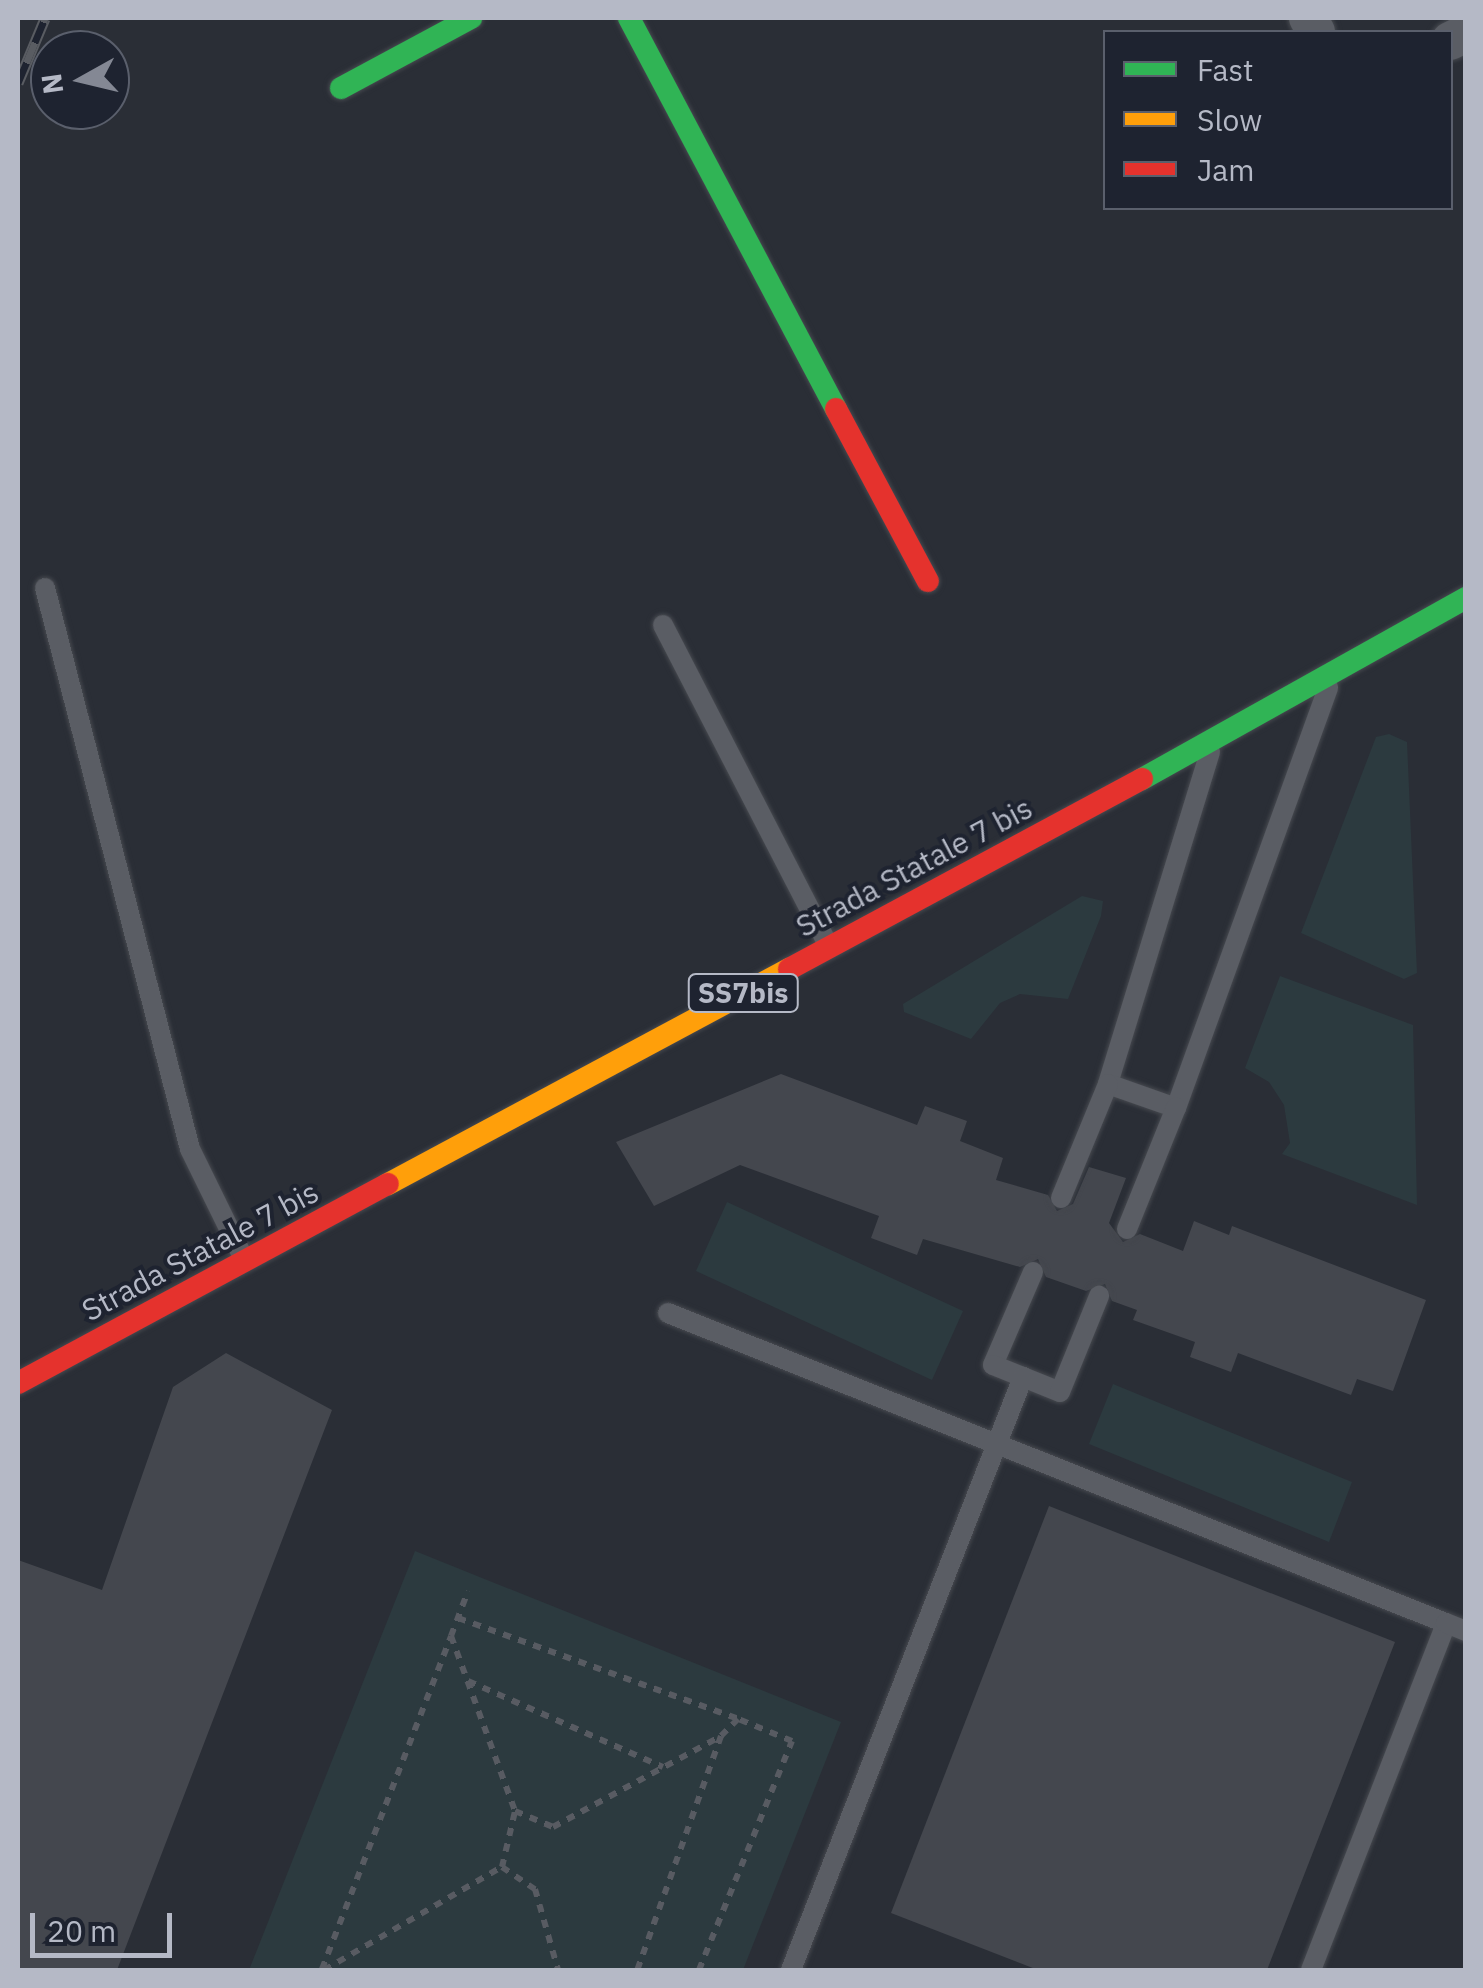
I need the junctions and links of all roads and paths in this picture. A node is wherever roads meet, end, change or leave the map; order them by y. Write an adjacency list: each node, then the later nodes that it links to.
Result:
1 (471, 18): 3 (main road)
2 (628, 18): 4 (main road)
3 (341, 88)
4 (928, 580)
5 (45, 588): 15 (lane)
6 (1466, 598): 8 (main road, Strada Statale 7 bis / SS7bis)
7 (663, 624): 10 (lane)
8 (1335, 671): 9 (main road, Strada Statale 7 bis / SS7bis); 12 (lane)
9 (1214, 740): 10 (main road, Strada Statale 7 bis / SS7bis); 11 (lane)
10 (829, 947): 15 (main road, Strada Statale 7 bis / SS7bis)
11 (1108, 1084): 12 (lane); 13 (lane)
12 (1176, 1108): 14 (lane)
13 (1061, 1198)
14 (1127, 1230)
15 (245, 1261): 20 (main road, Strada Statale 7 bis / SS7bis)
16 (1032, 1272): 19 (lane)
17 (1099, 1296): 19 (lane)
18 (668, 1313): 21 (lane)
19 (1023, 1377): 21 (lane)
20 (18, 1384)
21 (996, 1446): 24 (lane); 36 (lane)
22 (468, 1592): 23 (path)
23 (458, 1618): 25 (path); 27 (path)
24 (1456, 1627): 37 (lane)
25 (450, 1636): 26 (path); 32 (path)
26 (467, 1680): 29 (path); 30 (path)
27 (738, 1720): 28 (path); 35 (path)
28 (720, 1736): 29 (path); 34 (path)
29 (663, 1767): 30 (path)
30 (515, 1811): 31 (path)
31 (502, 1867): 32 (path); 33 (path)
32 (323, 1970)
33 (558, 1970)
34 (637, 1970)
35 (699, 1970)
36 (791, 1970)
37 (1311, 1970)

